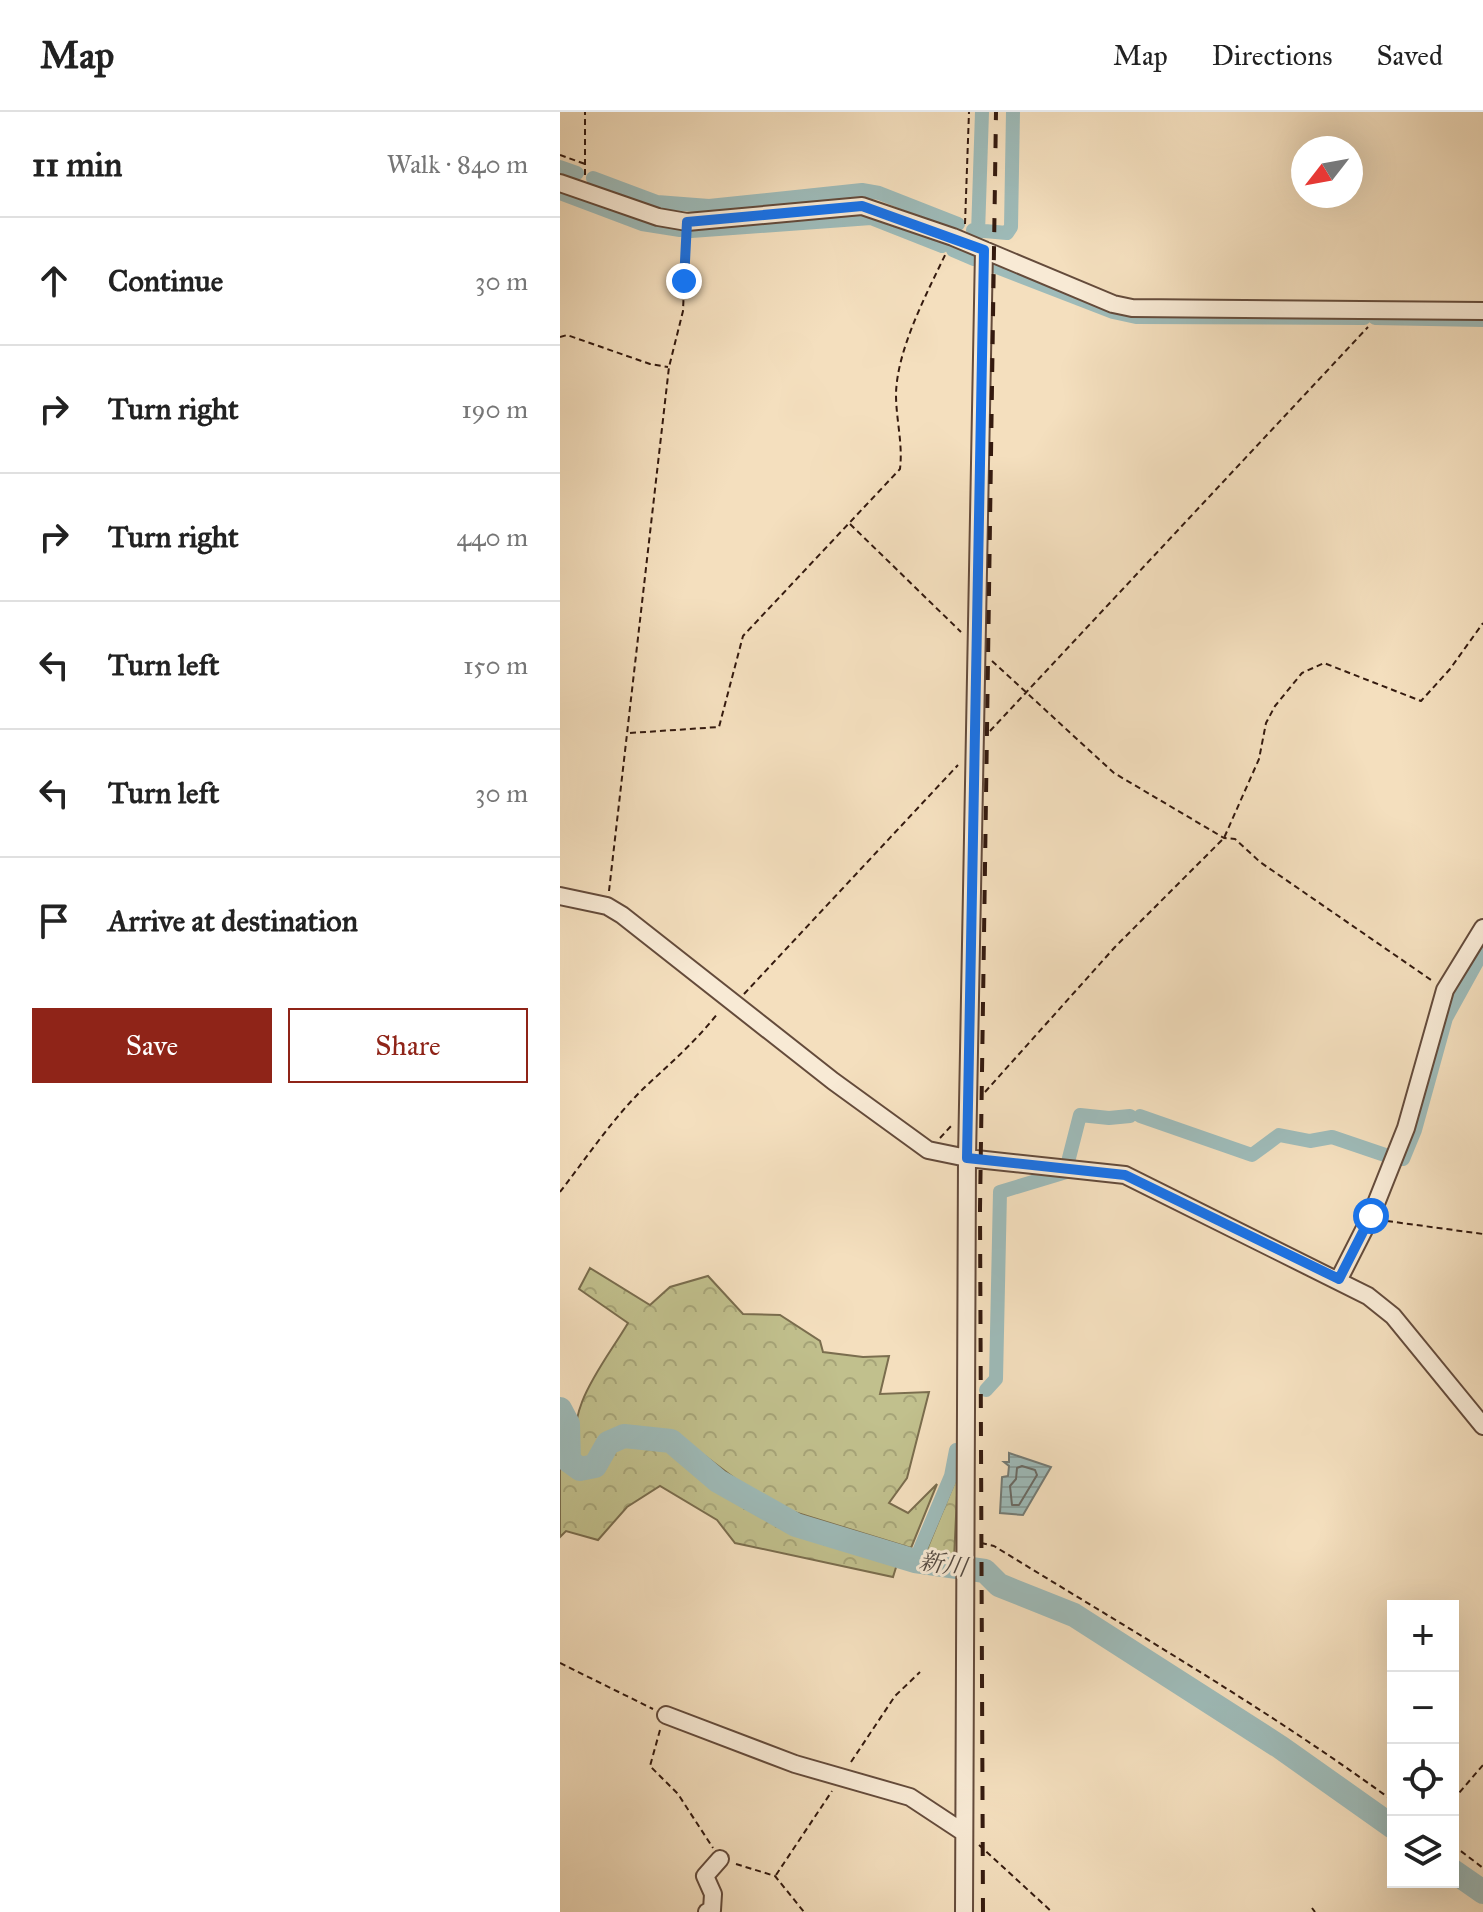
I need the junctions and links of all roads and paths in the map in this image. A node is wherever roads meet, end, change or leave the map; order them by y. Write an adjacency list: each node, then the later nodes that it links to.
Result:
1 (585, 112): 4 (path)
2 (969, 112): 8 (path)
3 (560, 155): 4 (path)
4 (585, 164): 6 (path)
5 (560, 183): 6 (street)
6 (585, 192): 7 (street)
7 (687, 222): 8 (street); 13 (path)
8 (959, 239): 9 (street); 14 (path)
9 (984, 250): 10 (street); 16 (street)
10 (1370, 309): 11 (street); 17 (path)
11 (1483, 311)
12 (560, 337): 13 (path)
13 (669, 367): 18 (path)
14 (850, 524): 16 (path); 18 (path)
15 (1483, 623): 20 (path)
16 (975, 644): 17 (path); 19 (street)
17 (1027, 693): 19 (path); 20 (path)
18 (629, 733): 22 (path)
19 (972, 750): 25 (path); 26 (street)
20 (1224, 838): 24 (path); 26 (path)
21 (560, 896): 22 (street)
22 (607, 906): 25 (street)
23 (1483, 928): 24 (street)
24 (1445, 990): 30 (street)
25 (732, 1002): 27 (street); 29 (path)
26 (967, 1110): 27 (path); 28 (street)
27 (928, 1150): 28 (street)
28 (967, 1158): 32 (street); 34 (street)
29 (560, 1192)
30 (1371, 1216): 31 (path); 32 (street)
31 (1483, 1234)
32 (1339, 1279): 33 (street)
33 (1483, 1426)
34 (964, 1545): 39 (path); 40 (street)
35 (560, 1663): 36 (path)
36 (666, 1715): 40 (street); 42 (path)
37 (1483, 1765): 38 (path)
38 (1459, 1793)
39 (1387, 1797)
40 (963, 1832): 46 (street); 47 (path)
41 (1459, 1850): 43 (path)
42 (720, 1859): 44 (street); 45 (path)
43 (1483, 1868)
44 (707, 1912)
45 (804, 1912)
46 (964, 1912)
47 (1052, 1912)

